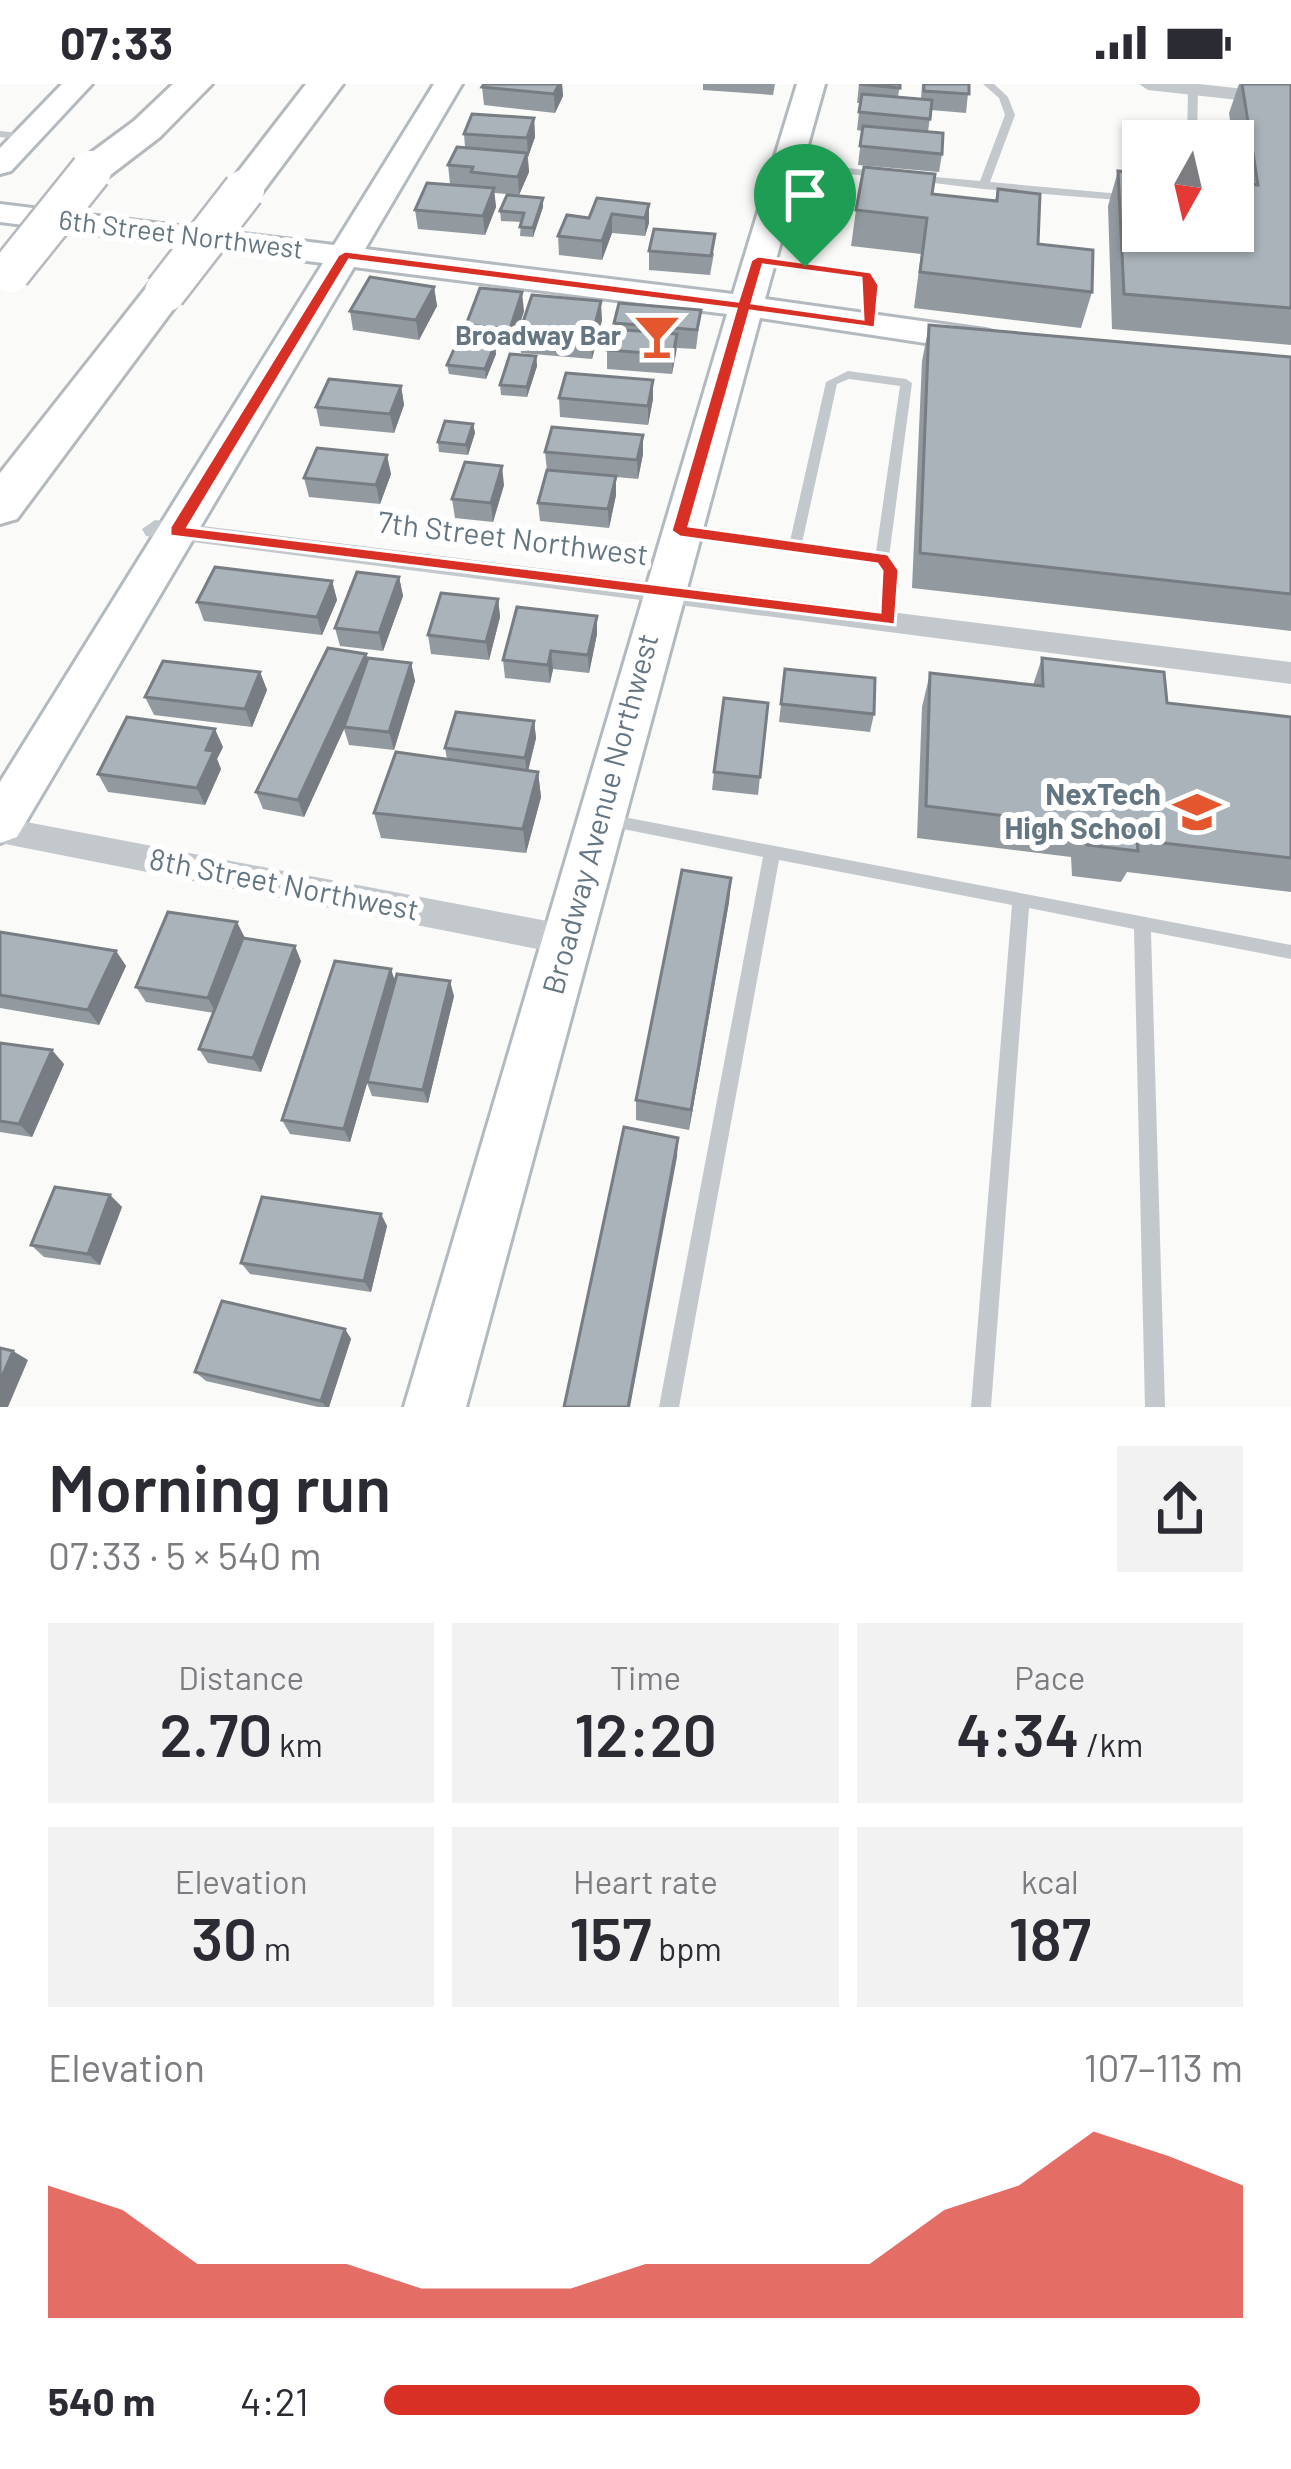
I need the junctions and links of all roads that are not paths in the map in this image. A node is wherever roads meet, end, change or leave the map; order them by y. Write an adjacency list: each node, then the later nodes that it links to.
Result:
1 (78, 84): 14 (street)
2 (164, 84): 18 (highway)
3 (194, 84): 18 (highway)
4 (304, 84): 19 (highway)
5 (325, 84): 15 (highway)
6 (341, 84): 15 (highway)
7 (448, 84): 23 (street)
8 (811, 84): 16 (street, Broadway Avenue Northwest)
9 (988, 84): 20 (lane)
10 (1148, 84): 11 (street)
11 (1181, 87): 12 (street); 13 (lane)
12 (1291, 100)
13 (1188, 120)
14 (13, 135): 17 (street)
15 (278, 146): 19 (highway)
16 (787, 164): 20 (lane); 24 (street, Broadway Avenue Northwest)
17 (0, 165)
18 (92, 171): 25 (highway, bridge)
19 (246, 186): 29 (highway, bridge)
20 (983, 186): 21 (lane)
21 (1122, 197)
22 (0, 213): 23 (street, 6th Street Northwest)
23 (345, 255): 26 (street, 6th Street Northwest); 30 (street)
24 (758, 260): 26 (street, Broadway Avenue Northwest); 27 (lane)
25 (5, 278)
26 (744, 306): 27 (street, 6th Street Northwest); 31 (street, Broadway Avenue Northwest)
27 (870, 324): 28 (street, 6th Street Northwest)
28 (1028, 347)
29 (0, 507)
30 (165, 530): 34 (street, 7th Street Northwest); 38 (street)
31 (680, 531): 32 (lane); 34 (street, Broadway Avenue Northwest)
32 (795, 546): 33 (lane); 33 (lane)
33 (882, 558): 35 (lane)
34 (663, 590): 35 (street, 7th Street Northwest); 37 (street, Broadway Avenue Northwest)
35 (888, 620): 36 (street, 7th Street Northwest)
36 (1291, 673)
37 (600, 819): 39 (lane); 42 (street, Broadway Avenue Northwest)
38 (0, 826): 42 (street, 8th Street Northwest)
39 (772, 852): 40 (lane); 45 (lane)
40 (1021, 900): 41 (lane); 46 (lane)
41 (1142, 923): 43 (lane); 47 (lane)
42 (568, 940): 44 (street, Broadway Avenue Northwest)
43 (1291, 952)
44 (435, 1407)
45 (669, 1407)
46 (982, 1407)
47 (1155, 1407)

